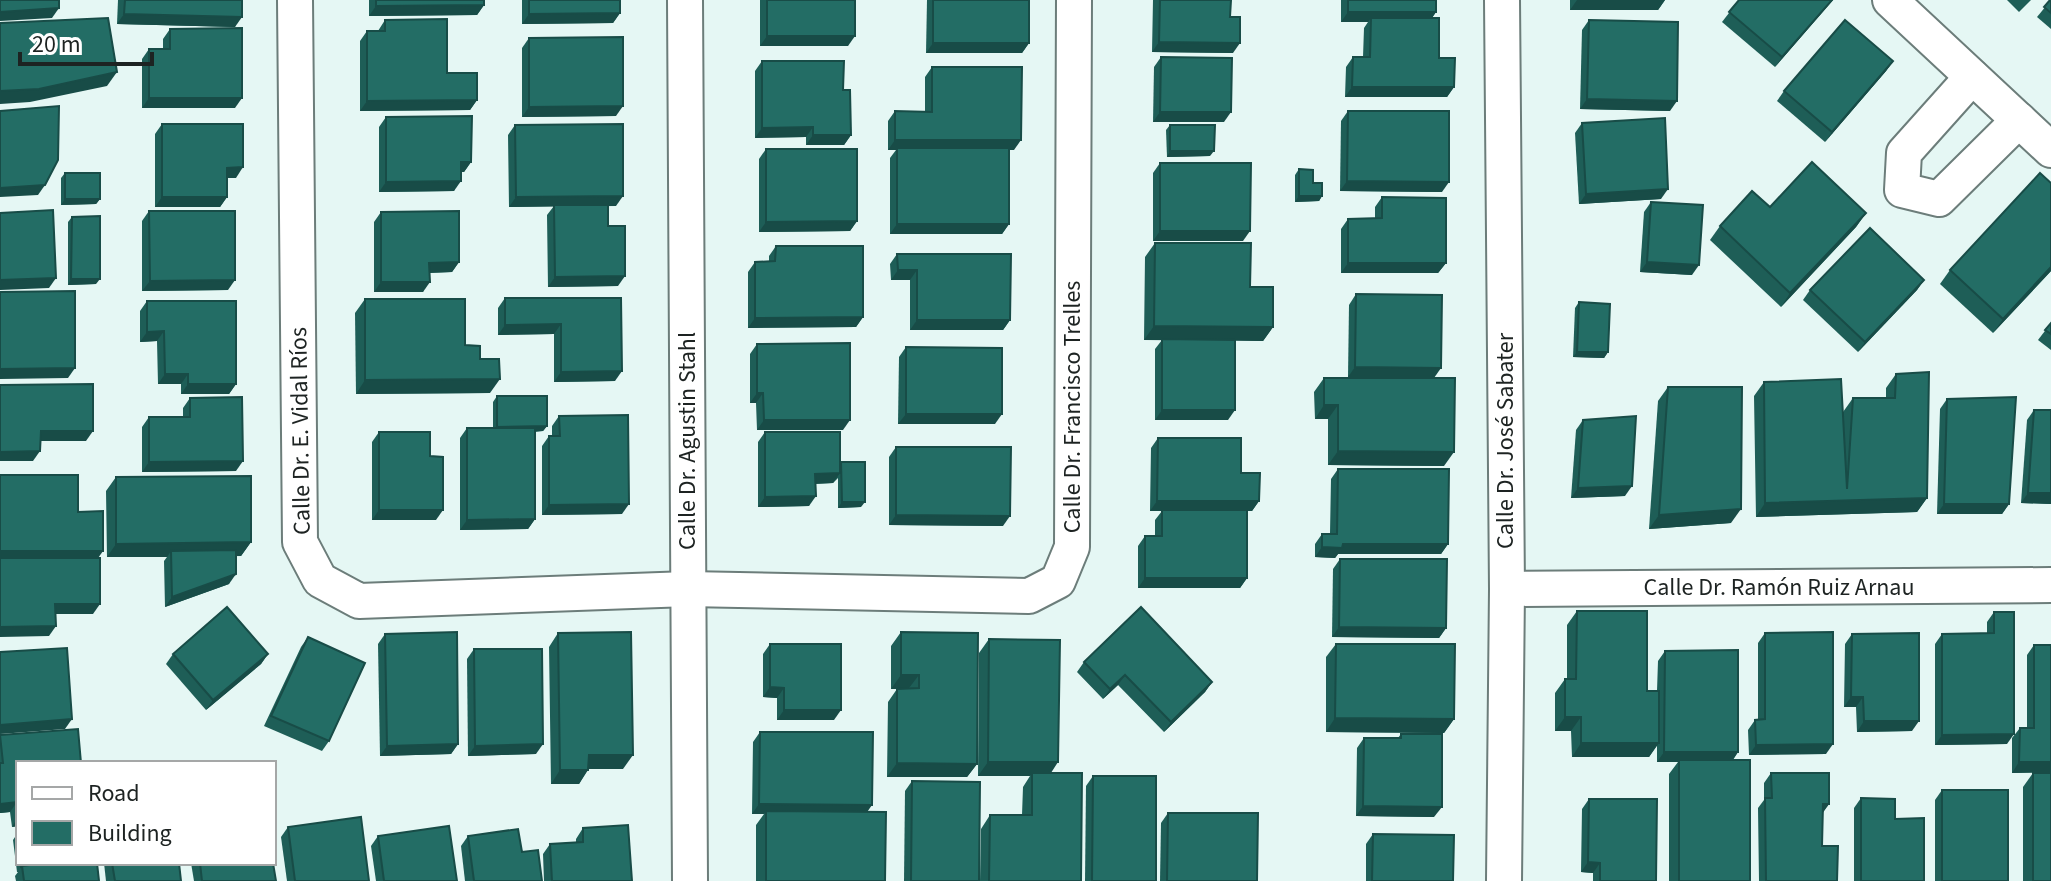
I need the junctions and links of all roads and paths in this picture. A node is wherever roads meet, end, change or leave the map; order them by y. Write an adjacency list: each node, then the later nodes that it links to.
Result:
1 (295, 0): 10 (street, Calle Dr. E. Vidal Ríos)
2 (685, 0): 10 (street, Calle Dr. Agustin Stahl)
3 (1074, 0): 10 (street, Calle Dr. Francisco Trelles)
4 (1502, 0): 11 (street, Calle Dr. José Sabater)
5 (1890, 0): 6 (street)
6 (1972, 77): 7 (street); 7 (street)
7 (2019, 120): 8 (street)
8 (2051, 150)
9 (2051, 585): 11 (street, Calle Dr. Ramón Ruiz Arnau)
10 (688, 589): 12 (street, Calle Dr. Agustin Stahl)
11 (1507, 589): 13 (street, Calle Dr. José Sabater)
12 (690, 881)
13 (1504, 881)

